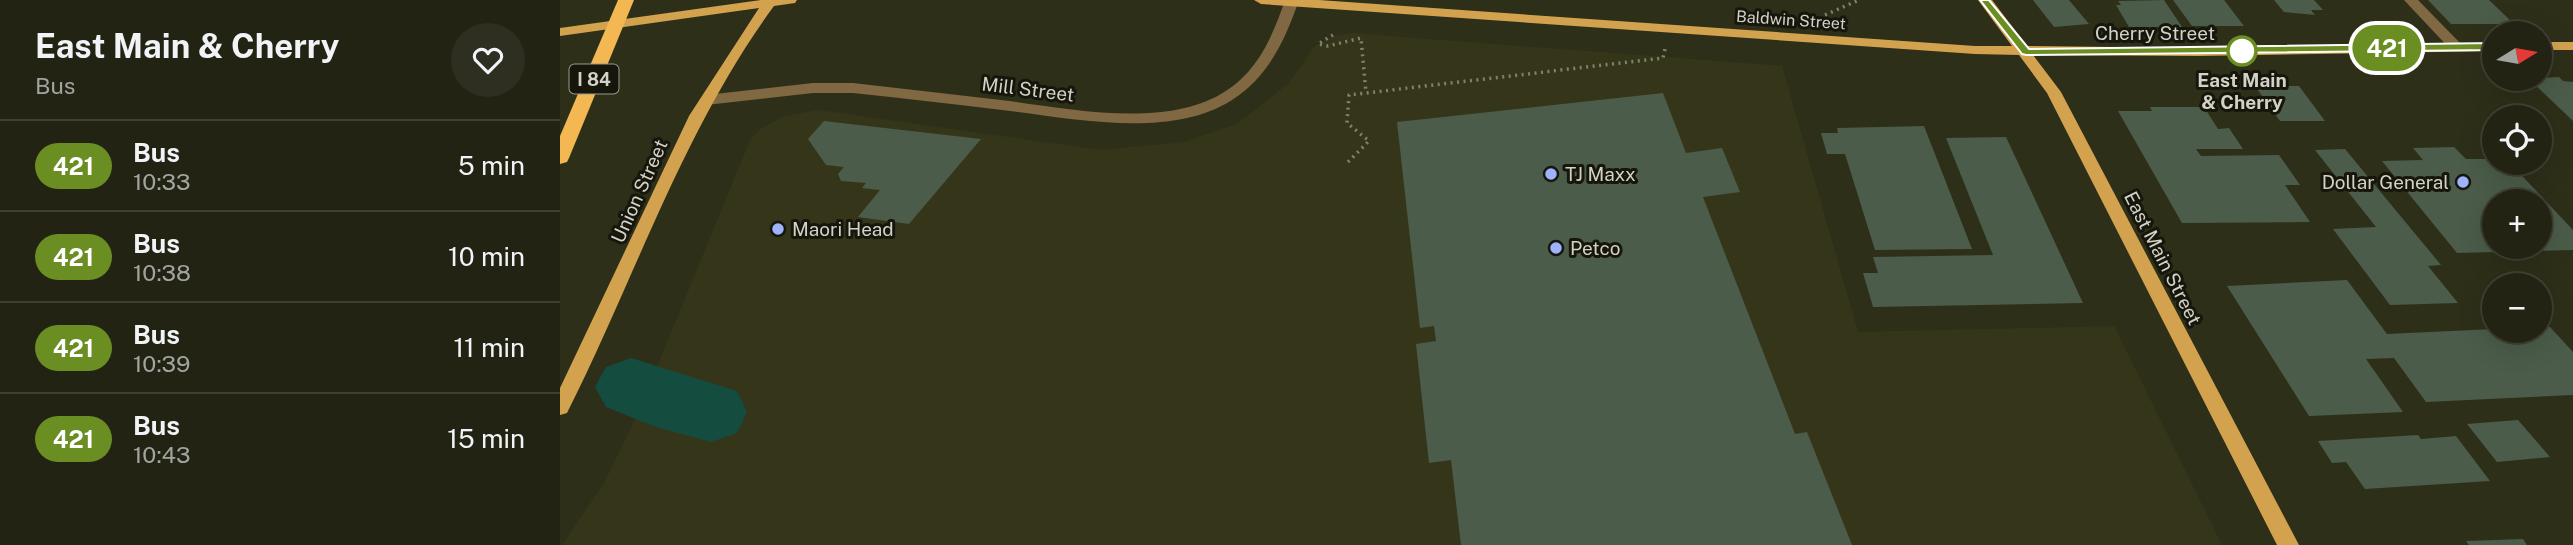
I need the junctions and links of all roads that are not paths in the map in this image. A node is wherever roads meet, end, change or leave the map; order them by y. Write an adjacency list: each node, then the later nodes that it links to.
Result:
1 (626, 0): 15 (highway, I 84)
2 (772, 0): 14 (main road, Union Street)
3 (790, 0): 8 (main road)
4 (1261, 0): 7 (main road, Baldwin Street)
5 (1985, 0): 13 (main road, East Main Street)
6 (2411, 0): 11 (street)
7 (1291, 1): 13 (main road, Baldwin Street); 14 (street, Mill Street)
8 (560, 32)
9 (2552, 46): 10 (main road)
10 (2573, 46)
11 (2456, 47): 12 (main road, Cherry Street); 13 (main road, Cherry Street)
12 (2482, 47)
13 (2026, 52): 17 (main road, East Main Street)
14 (706, 100): 16 (main road, Union Street)
15 (560, 158)
16 (560, 407)
17 (2288, 545)

